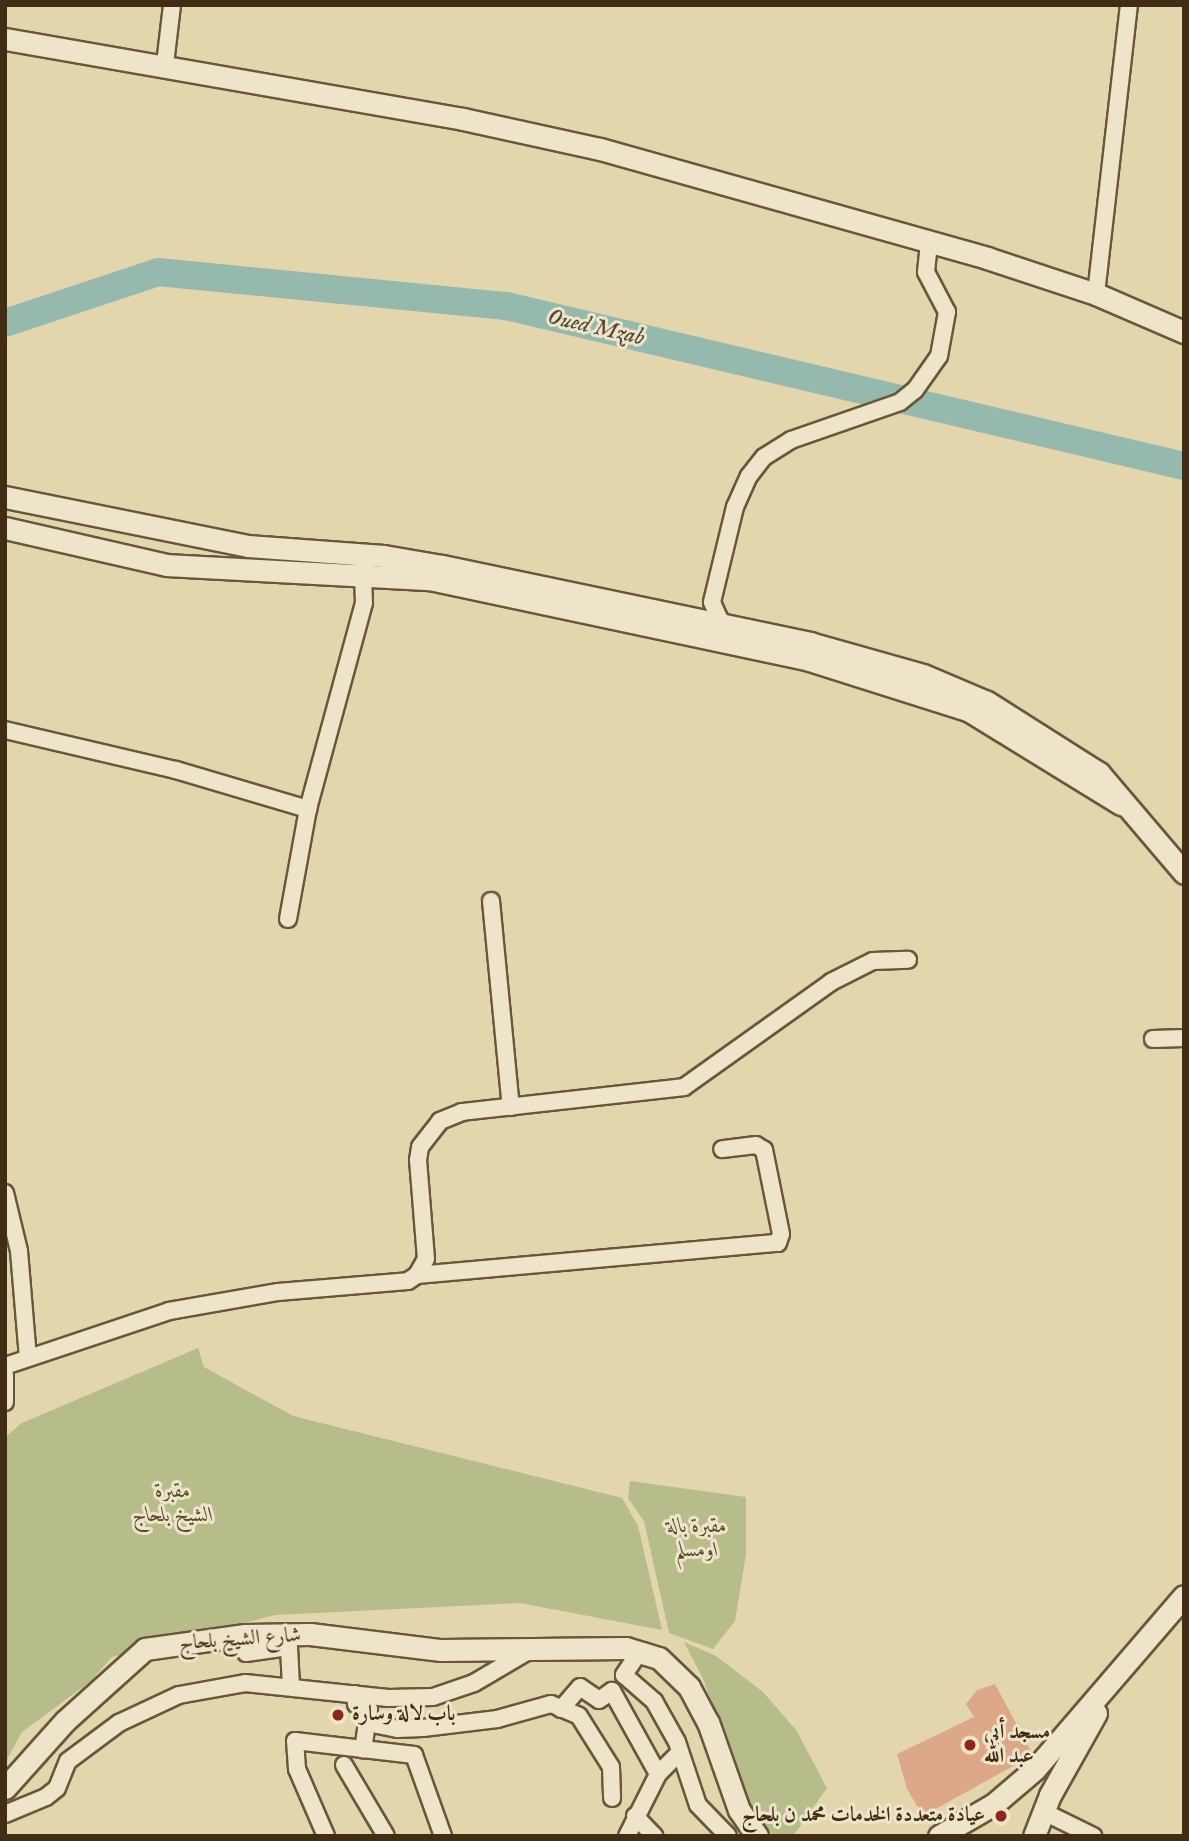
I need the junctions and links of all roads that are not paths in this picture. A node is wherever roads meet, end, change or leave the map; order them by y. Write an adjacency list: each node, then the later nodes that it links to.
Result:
1 (172, 5): 4 (street)
2 (1129, 5): 6 (street)
3 (5, 39): 4 (main road)
4 (165, 64): 5 (main road)
5 (929, 241): 6 (main road); 14 (street)
6 (1096, 294): 7 (main road)
7 (1184, 332)
8 (5, 497): 10 (main road)
9 (5, 528): 12 (main road)
10 (248, 546): 11 (main road); 12 (main road)
11 (359, 554): 13 (street); 15 (main road)
12 (247, 570): 13 (main road)
13 (365, 576): 15 (main road); 18 (street)
14 (712, 602): 15 (street); 16 (street)
15 (694, 627): 16 (main road)
16 (718, 632): 19 (main road)
17 (5, 730): 18 (street)
18 (308, 809): 21 (street)
19 (1184, 873)
20 (491, 901): 25 (street)
21 (288, 919)
22 (908, 960): 25 (street)
23 (1184, 1038): 24 (street)
24 (1153, 1039)
25 (511, 1107): 28 (street)
26 (722, 1149): 28 (street)
27 (5, 1193): 29 (street)
28 (417, 1275): 29 (street)
29 (27, 1358): 30 (street)
30 (5, 1366)
31 (5, 1375): 32 (street)
32 (5, 1402)
33 (1184, 1596): 46 (main road)
34 (1184, 1618): 46 (main road)
35 (531, 1649): 36 (main road, شارع الشيخ بلحاج); 41 (street); 52 (main road, شارع الشيخ بلحاج)
36 (640, 1651): 38 (street); 63 (main road)
37 (246, 1653): 39 (street)
38 (637, 1685): 42 (street); 48 (street)
39 (291, 1687): 40 (street); 55 (street)
40 (355, 1694): 41 (street); 44 (street)
41 (427, 1698): 45 (street)
42 (619, 1701): 43 (street); 50 (street)
43 (561, 1709): 45 (street); 53 (street)
44 (367, 1723): 45 (street); 47 (street)
45 (433, 1727)
46 (1073, 1735): 51 (main road); 54 (main road)
47 (363, 1750): 57 (street); 59 (street)
48 (680, 1752): 50 (street); 62 (street)
49 (344, 1765): 58 (street)
50 (658, 1774): 56 (street)
51 (1023, 1780): 54 (main road); 64 (main road)
52 (5, 1788)
53 (612, 1798)
54 (1047, 1803): 65 (main road); 66 (street)
55 (5, 1814)
56 (635, 1816): 60 (street); 61 (street)
57 (326, 1836)
58 (386, 1836)
59 (443, 1836)
60 (627, 1836)
61 (654, 1836)
62 (728, 1836)
63 (757, 1836)
64 (939, 1836)
65 (1034, 1836)
66 (1093, 1836)

